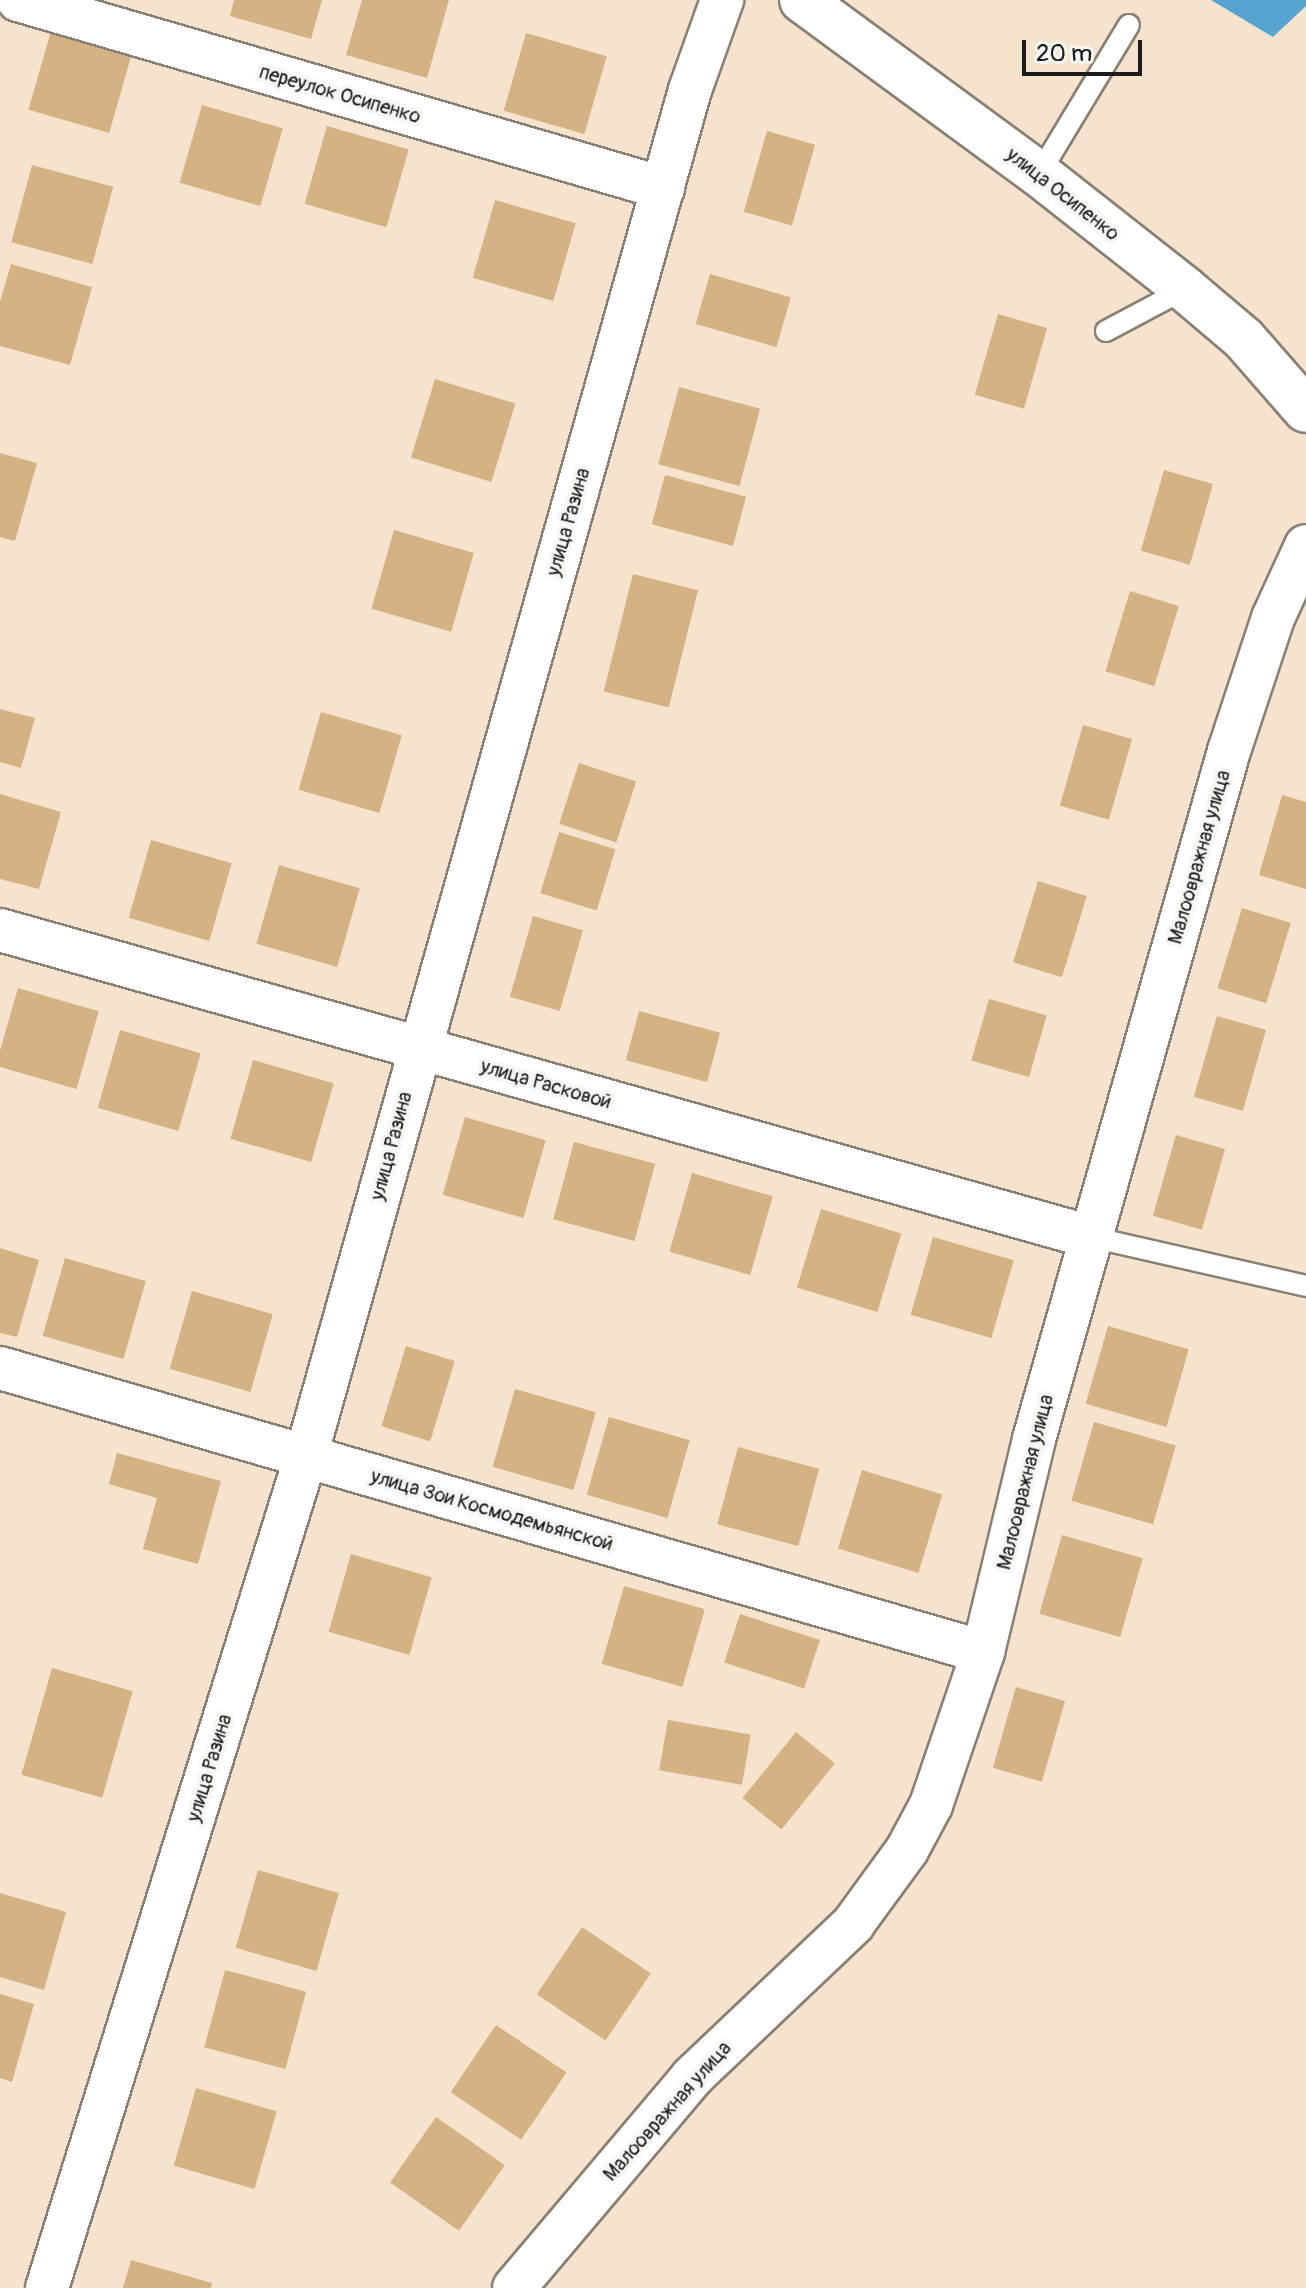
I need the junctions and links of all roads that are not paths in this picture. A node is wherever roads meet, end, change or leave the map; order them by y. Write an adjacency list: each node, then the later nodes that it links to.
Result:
1 (18, 0): 6 (street, переулок Осипенко)
2 (722, 0): 6 (street, улица Разина)
3 (802, 0): 5 (street, улица Осипенко)
4 (1129, 25): 5 (lane)
5 (1039, 174): 7 (street, улица Осипенко)
6 (663, 188): 12 (street, улица Разина)
7 (1185, 289): 8 (lane); 9 (street, улица Осипенко)
8 (1106, 331)
9 (1306, 410)
10 (1306, 546): 13 (street, Малоовражная улица)
11 (0, 930): 12 (street, улица Расковой)
12 (418, 1048): 13 (street, улица Расковой); 16 (street, улица Разина)
13 (1091, 1237): 14 (lane); 17 (street, Малоовражная улица)
14 (1306, 1286)
15 (0, 1368): 16 (street, улица Зои Космодемьянской)
16 (306, 1456): 17 (street, улица Зои Космодемьянской); 18 (street, улица Разина)
17 (983, 1652): 19 (street, Малоовражная улица)
18 (47, 2288)
19 (514, 2288)

